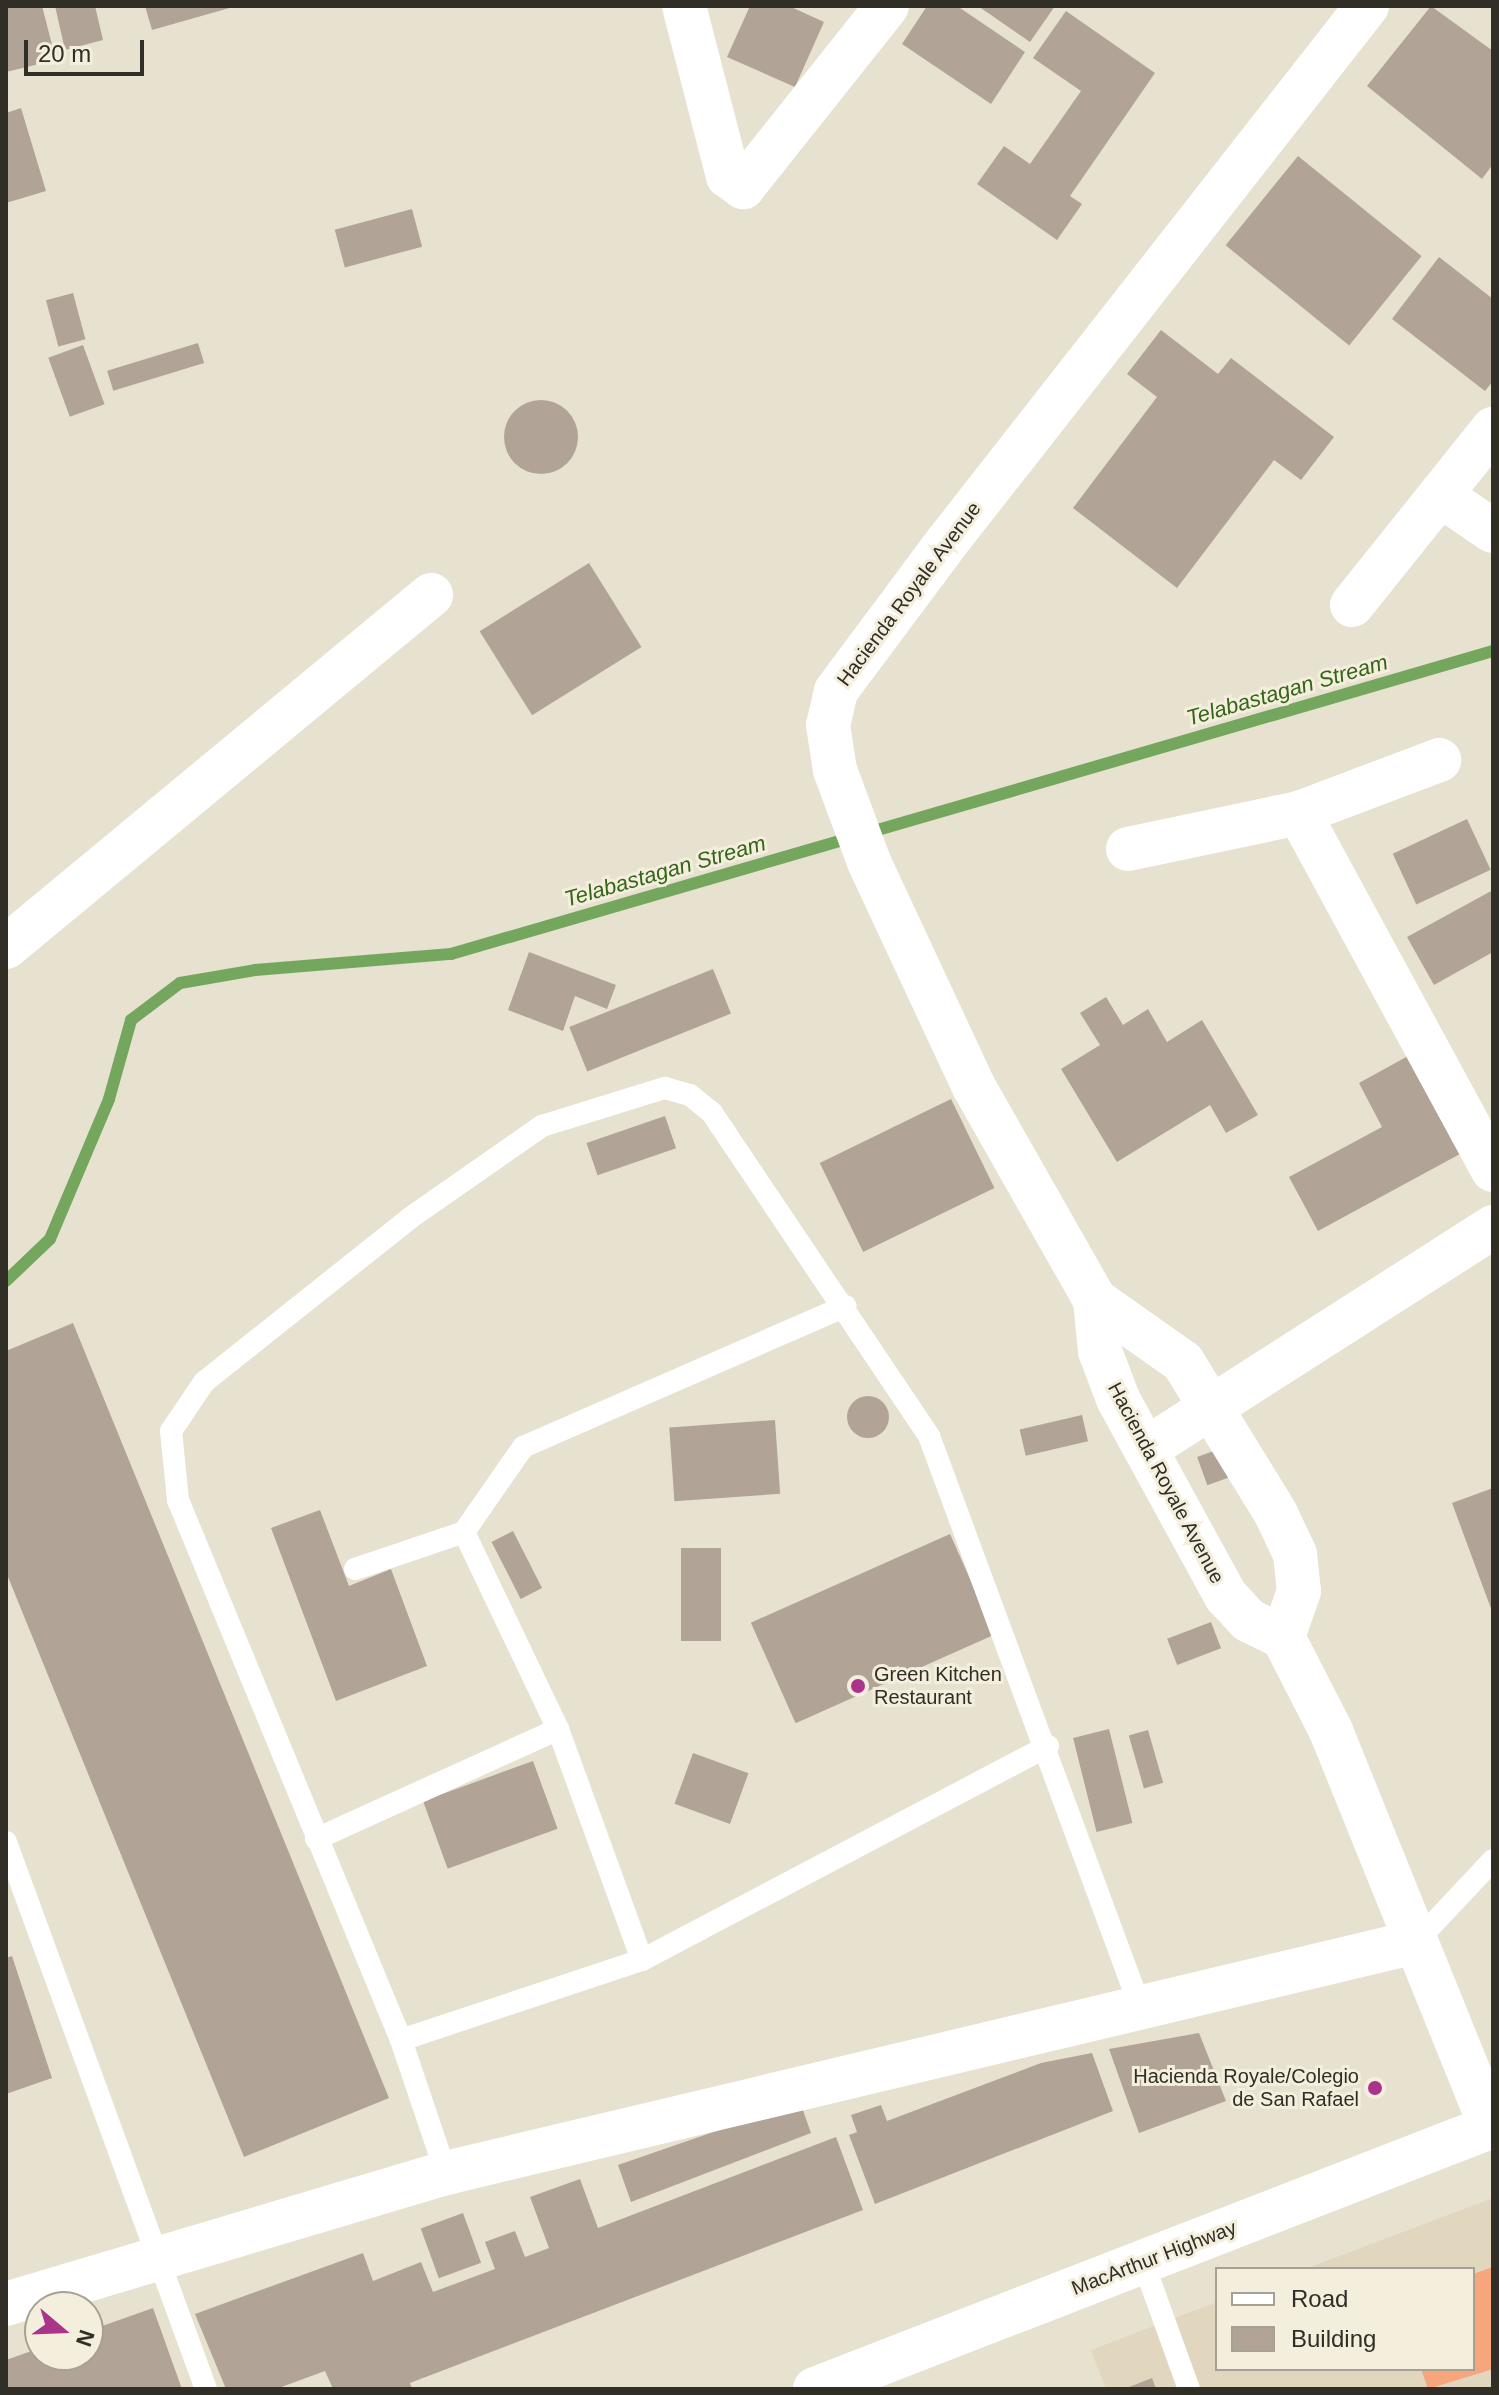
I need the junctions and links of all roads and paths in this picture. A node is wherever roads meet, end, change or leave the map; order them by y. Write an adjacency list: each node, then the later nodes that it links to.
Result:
1 (684, 6): 2 (main road)
2 (887, 6)
3 (1367, 6): 15 (main road, Hacienda Royale Avenue)
4 (1493, 429): 5 (main road)
5 (1440, 495): 6 (main road); 8 (main road)
6 (1493, 531)
7 (431, 595): 12 (main road)
8 (1352, 605)
9 (1439, 760): 10 (main road)
10 (1299, 813): 11 (main road); 13 (main road)
11 (1128, 849)
12 (6, 947)
13 (1493, 1170)
14 (1493, 1227): 17 (main road)
15 (1095, 1300): 17 (main road, Hacienda Royale Avenue); 18 (main road, Hacienda Royale Avenue)
16 (846, 1306): 19 (lane); 23 (lane); 24 (lane)
17 (1214, 1412): 18 (main road); 21 (main road, Hacienda Royale Avenue)
18 (1146, 1449): 21 (main road, Hacienda Royale Avenue)
19 (464, 1532): 20 (lane); 22 (lane)
20 (355, 1569)
21 (1283, 1637): 27 (main road)
22 (558, 1729): 24 (lane); 28 (lane)
23 (1048, 1746): 28 (lane); 29 (lane)
24 (316, 1839): 30 (lane)
25 (6, 1842): 33 (lane)
26 (1493, 1860): 27 (lane)
27 (1416, 1942): 29 (main road); 31 (main road)
28 (642, 1960): 30 (lane)
29 (1142, 2012): 32 (main road)
30 (401, 2040): 32 (lane)
31 (1492, 2127): 34 (main road, MacArthur Highway)
32 (446, 2173): 33 (main road)
33 (157, 2257): 35 (main road); 36 (lane)
34 (1143, 2262): 37 (main road, MacArthur Highway); 38 (lane)
35 (6, 2304)
36 (206, 2389)
37 (815, 2389)
38 (1189, 2389)

